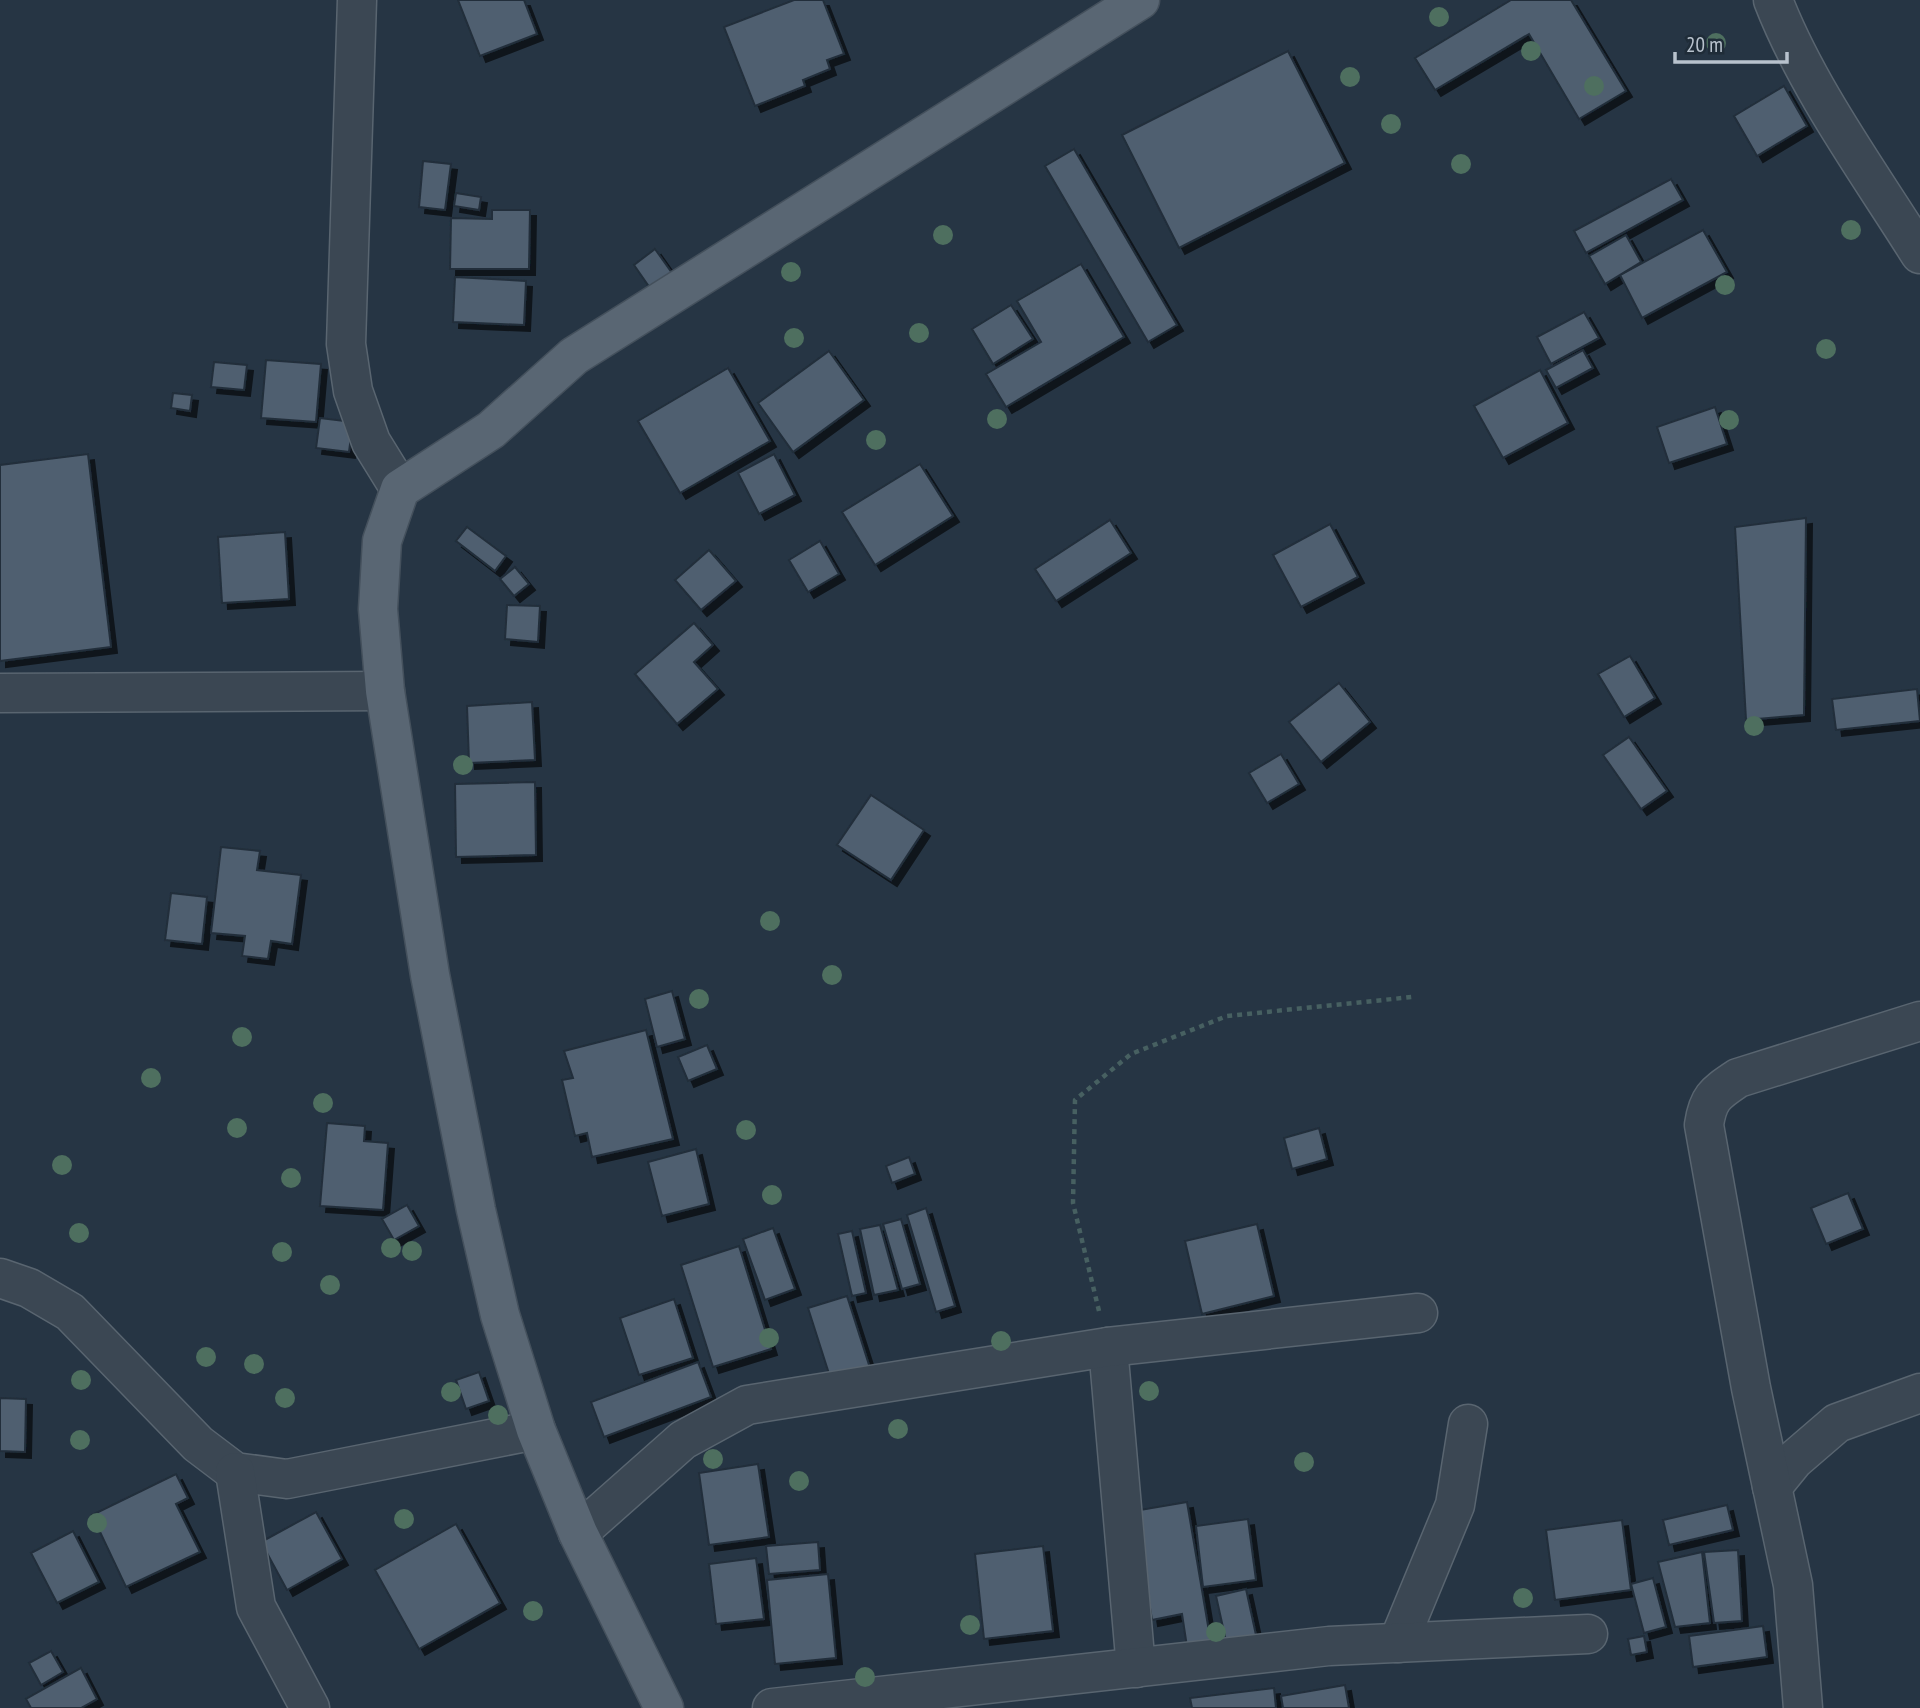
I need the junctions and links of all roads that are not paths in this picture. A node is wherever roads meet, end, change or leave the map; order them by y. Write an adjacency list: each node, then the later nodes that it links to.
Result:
1 (357, 0): 5 (street)
2 (1140, 0): 5 (main road)
3 (1773, 0): 4 (street)
4 (1920, 254)
5 (400, 489): 6 (main road)
6 (385, 691): 7 (street); 14 (main road)
7 (0, 693)
8 (1920, 1021): 16 (street)
9 (0, 1278): 15 (street)
10 (1418, 1313): 11 (street)
11 (1108, 1347): 17 (street); 20 (street)
12 (1920, 1392): 16 (street)
13 (1468, 1424): 19 (street)
14 (536, 1430): 15 (street); 17 (main road)
15 (235, 1472): 21 (street)
16 (1772, 1487): 24 (street)
17 (579, 1533): 22 (main road)
18 (1588, 1634): 19 (street)
19 (1398, 1643): 20 (street)
20 (1136, 1668): 23 (street)
21 (310, 1708)
22 (664, 1708)
23 (772, 1708)
24 (1803, 1708)

